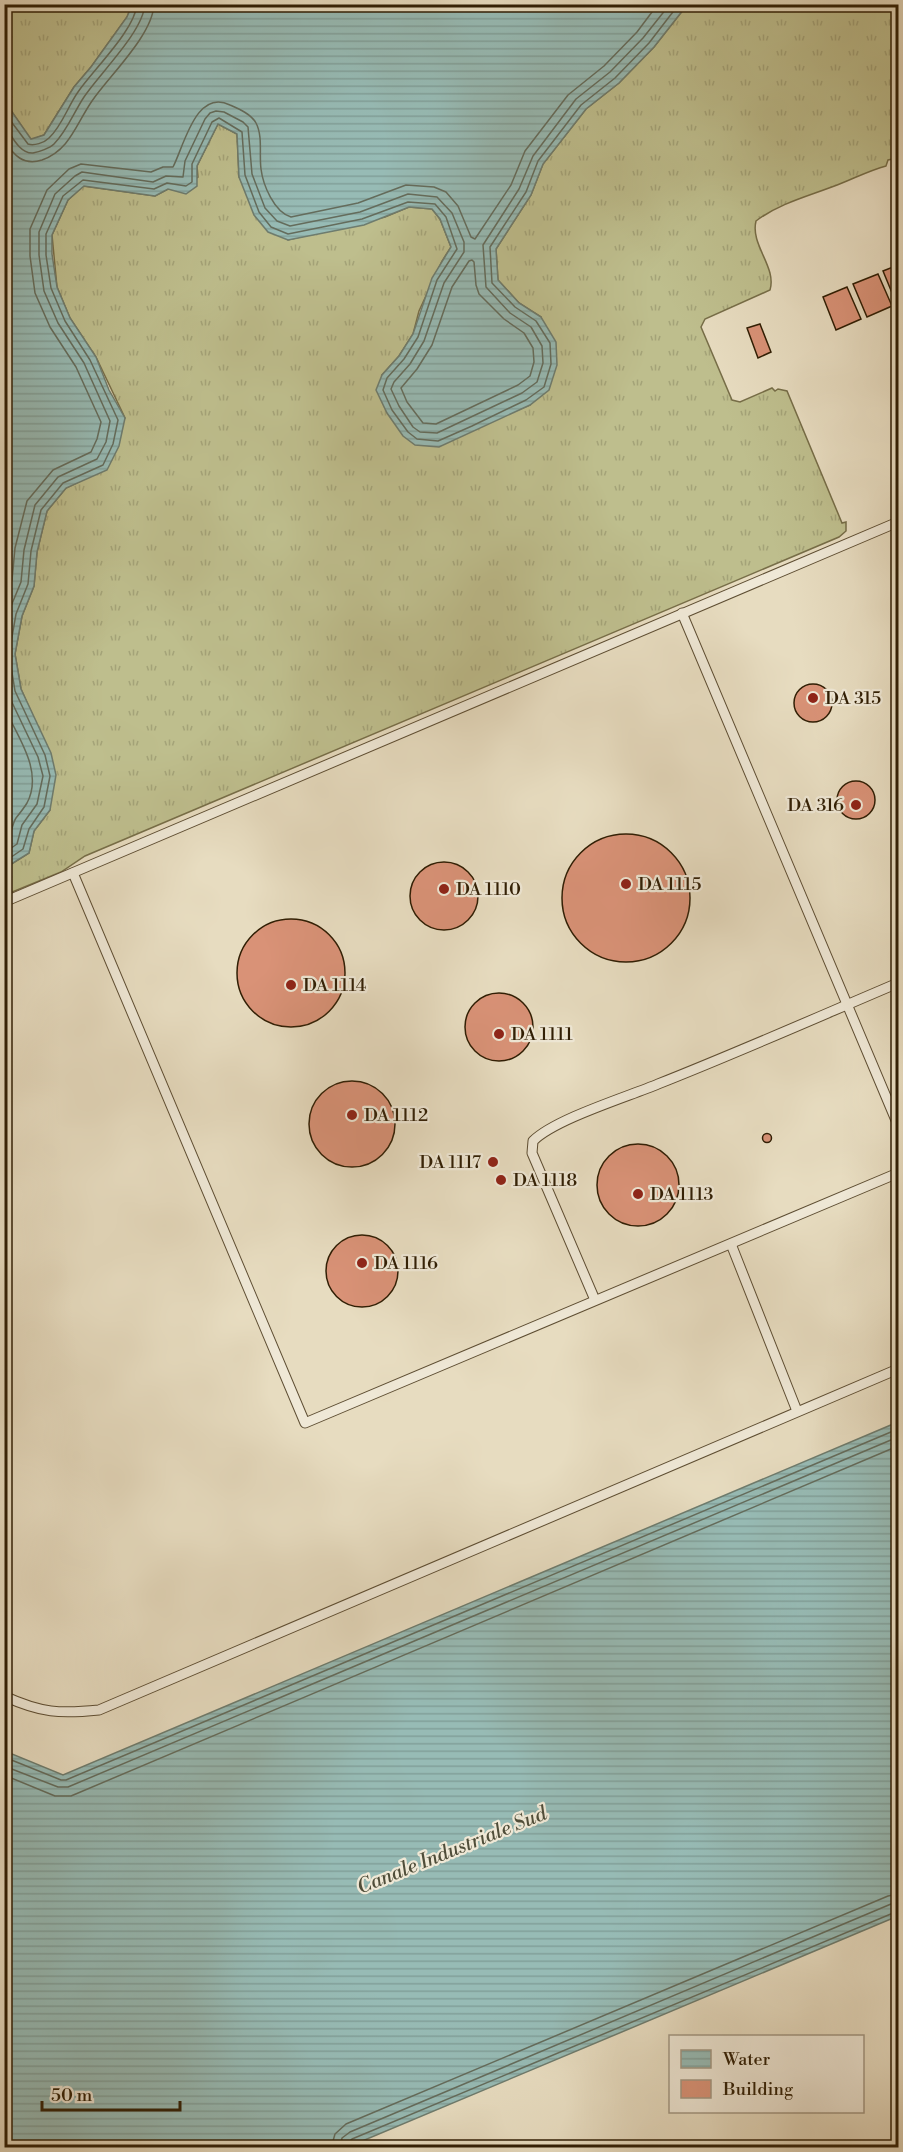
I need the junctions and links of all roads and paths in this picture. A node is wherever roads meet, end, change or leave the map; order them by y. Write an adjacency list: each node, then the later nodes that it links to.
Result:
1 (898, 522): 2 (lane)
2 (682, 613): 3 (lane); 6 (lane)
3 (73, 873): 4 (lane); 10 (lane)
4 (4, 902)
5 (898, 983): 6 (lane)
6 (849, 1004): 7 (lane); 10 (lane)
7 (898, 1125)
8 (898, 1173): 9 (lane)
9 (731, 1244): 10 (lane); 12 (lane)
10 (595, 1300)
11 (898, 1369): 12 (lane)
12 (797, 1411): 13 (lane)
13 (4, 1696)

